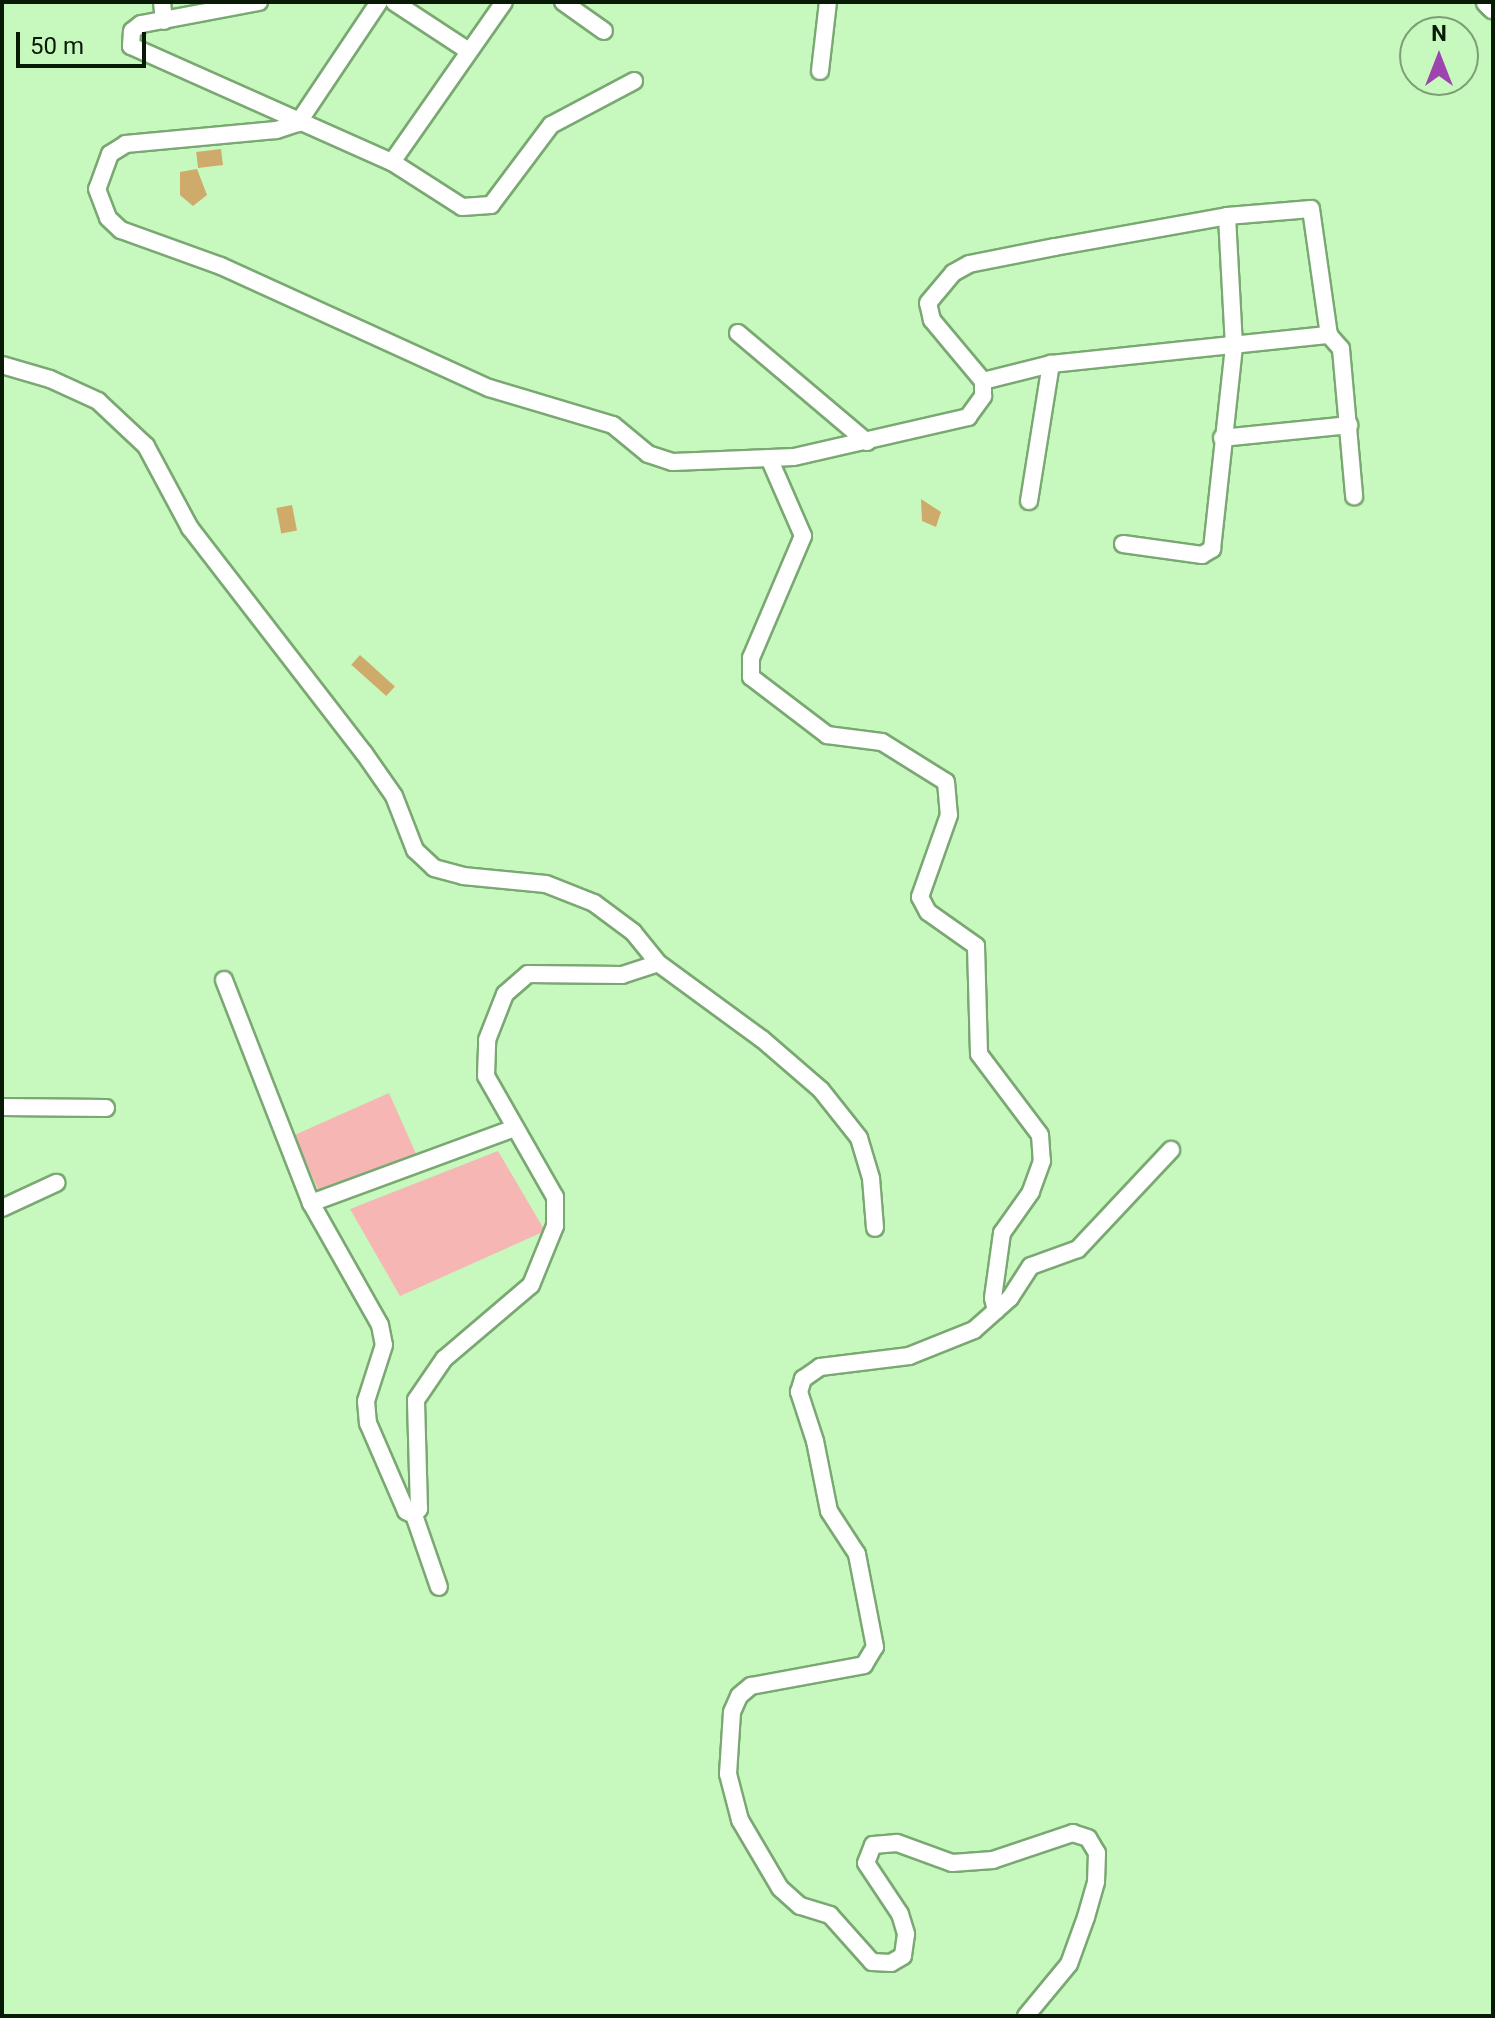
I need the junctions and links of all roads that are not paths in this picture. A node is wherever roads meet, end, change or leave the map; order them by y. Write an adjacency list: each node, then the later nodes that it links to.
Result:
1 (162, 2): 8 (street)
2 (259, 2): 8 (street)
3 (379, 2): 13 (street)
4 (394, 2): 10 (street)
5 (504, 2): 10 (street)
6 (563, 2): 9 (street)
7 (828, 2): 11 (street)
8 (164, 21): 13 (street)
9 (604, 31)
10 (467, 50): 14 (street)
11 (820, 71)
12 (634, 81): 14 (street)
13 (298, 123): 14 (street); 25 (street)
14 (392, 162)
15 (1227, 216): 17 (street); 18 (street); 21 (street)
16 (738, 333): 24 (street)
17 (1329, 335): 18 (street); 22 (street)
18 (1234, 346): 19 (street); 23 (street)
19 (1051, 364): 21 (street); 27 (street)
20 (2, 365): 29 (street)
21 (983, 381): 24 (street)
22 (1349, 425): 23 (street); 26 (street)
23 (1222, 438): 28 (street)
24 (867, 442): 25 (street)
25 (769, 458): 39 (street)
26 (1354, 496)
27 (1029, 501)
28 (1123, 544)
29 (658, 963): 33 (street); 38 (street)
30 (224, 980): 36 (street)
31 (2, 1107): 32 (street)
32 (106, 1108)
33 (515, 1128): 36 (street); 40 (street)
34 (1171, 1150): 39 (street)
35 (56, 1183): 37 (street)
36 (311, 1203): 40 (street)
37 (2, 1208)
38 (875, 1228)
39 (996, 1311): 42 (street)
40 (414, 1515): 41 (street)
41 (439, 1587)
42 (1026, 2016)

